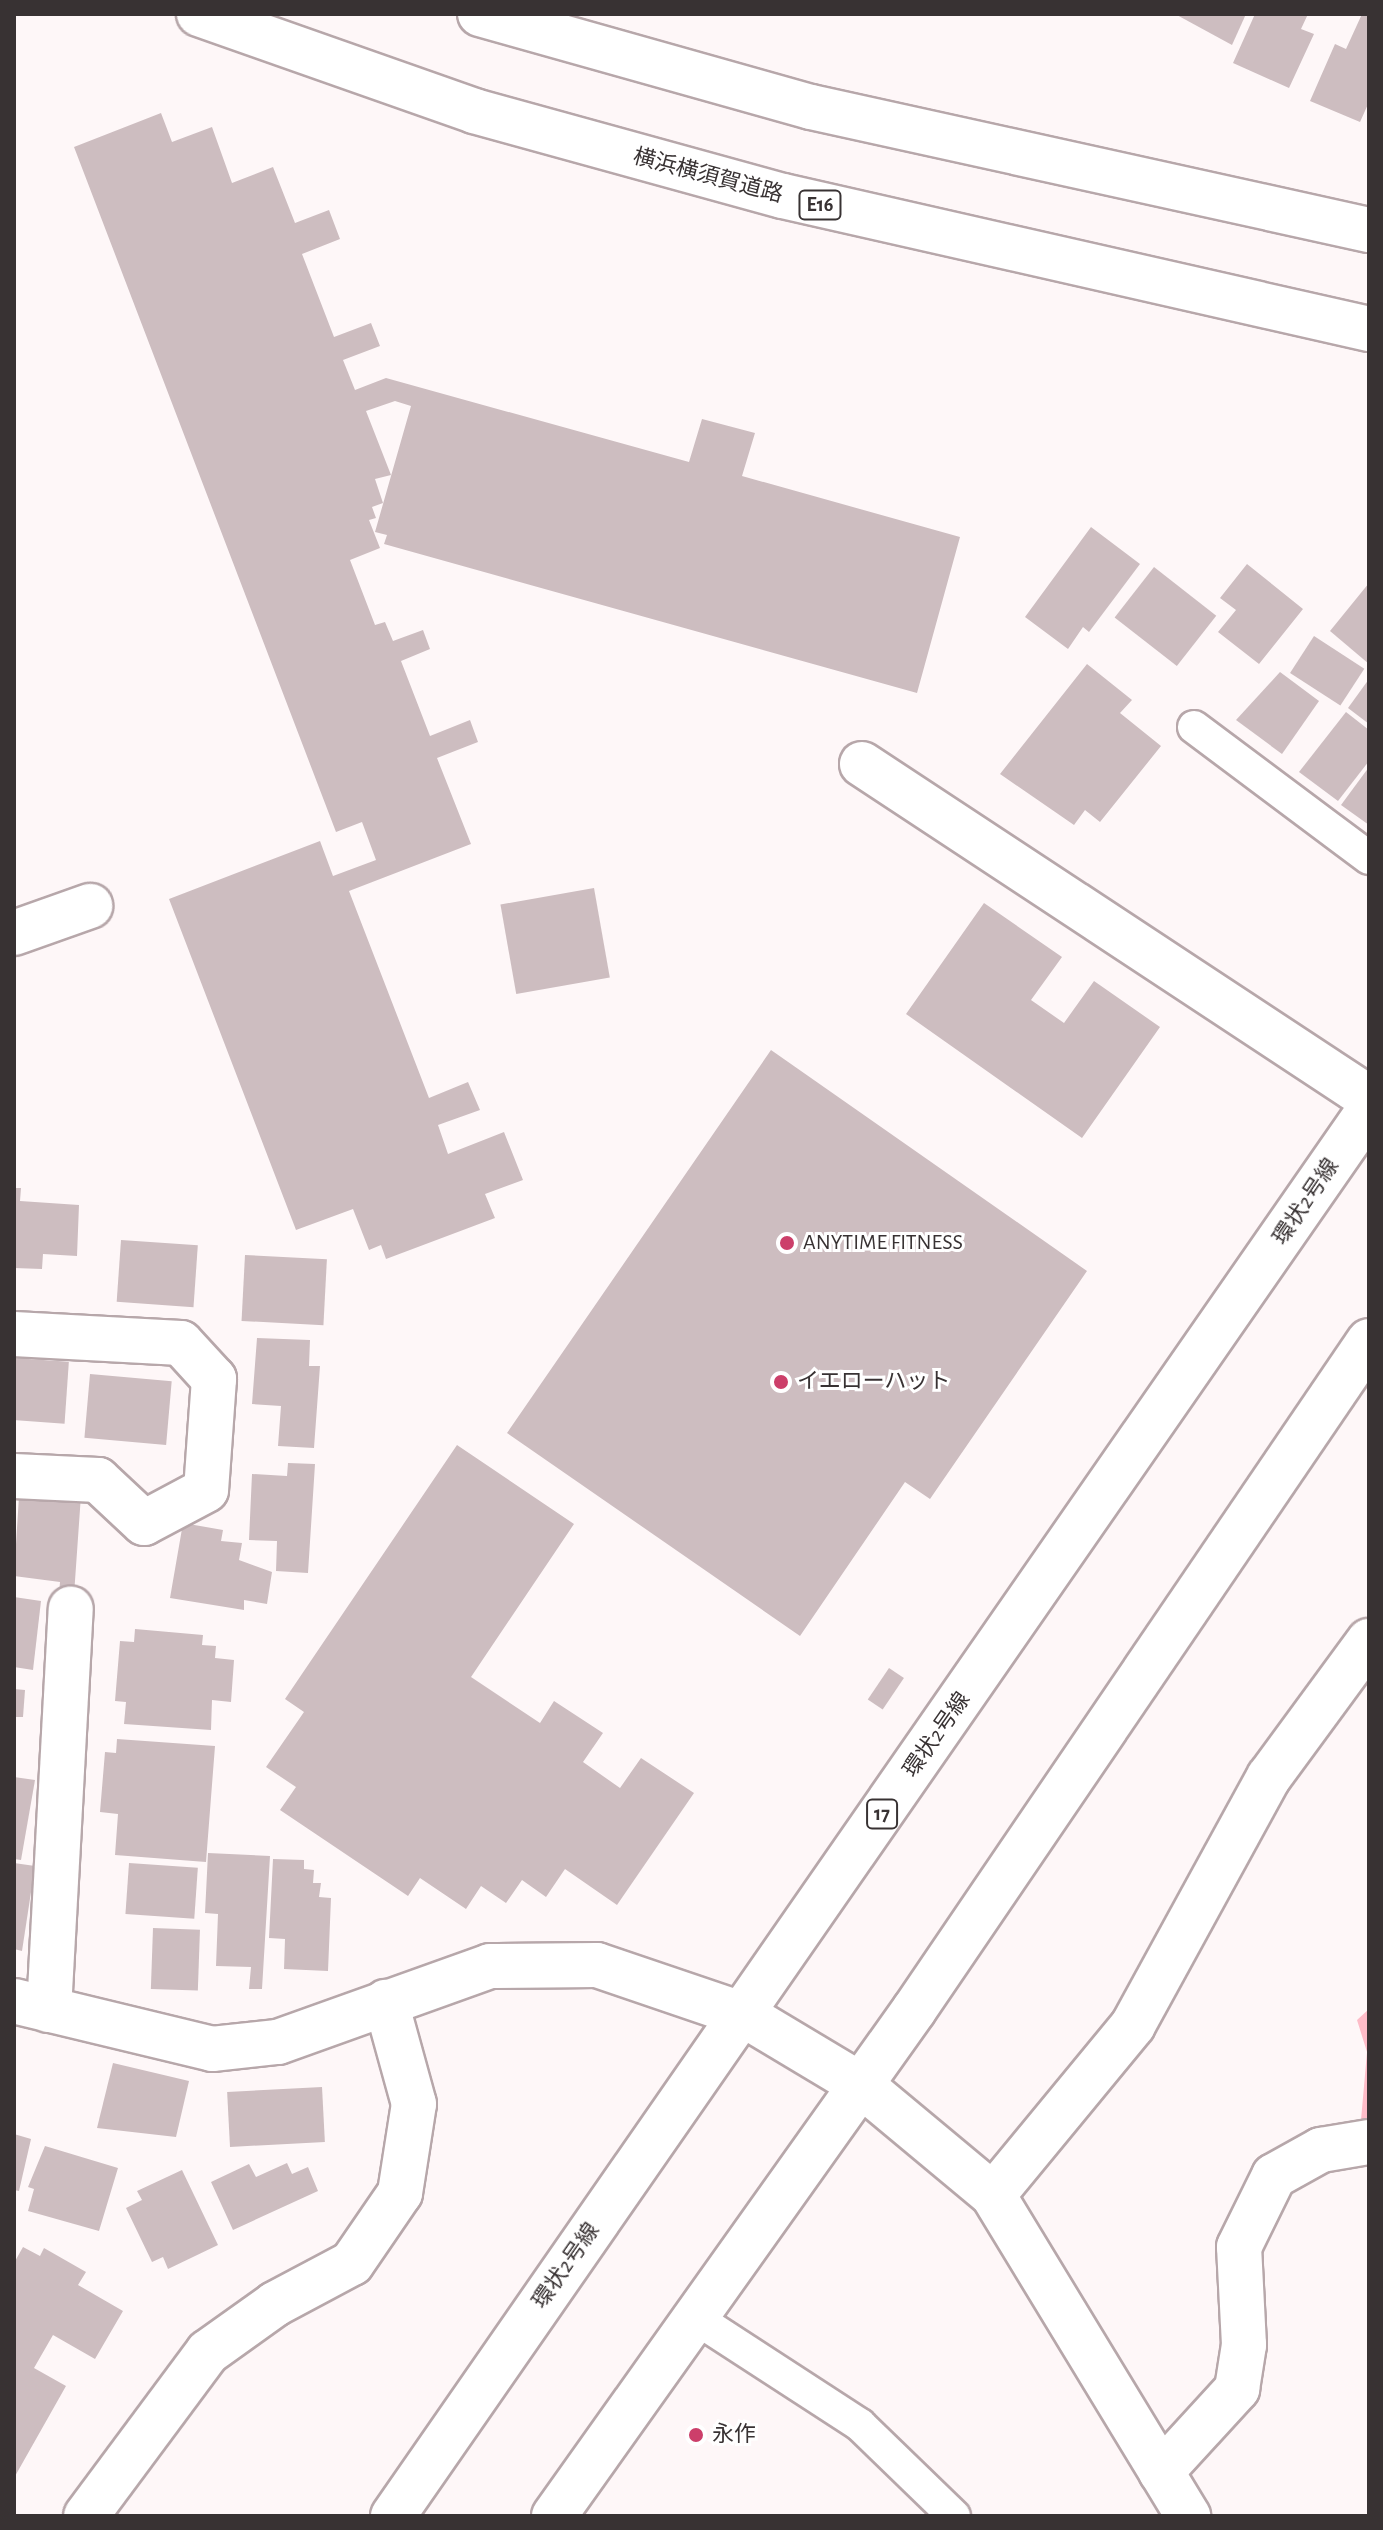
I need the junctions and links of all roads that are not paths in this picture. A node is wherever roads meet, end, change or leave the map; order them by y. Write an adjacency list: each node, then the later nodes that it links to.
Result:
1 (199, 14): 4 (main road, 横浜横須賀道路 / E16)
2 (480, 14): 3 (main road)
3 (1369, 230)
4 (1369, 329)
5 (1194, 727): 7 (lane)
6 (862, 764): 10 (main road)
7 (1369, 858)
8 (90, 906): 9 (main road)
9 (14, 933)
10 (1369, 1098)
11 (1369, 1110): 19 (main road, 環状2号線 / 17)
12 (14, 1334): 14 (main road)
13 (1369, 1341): 20 (main road)
14 (14, 1476)
15 (71, 1609): 18 (main road)
16 (1369, 1641): 22 (main road)
17 (386, 2002): 18 (main road); 19 (main road); 25 (main road)
18 (32, 2005)
19 (744, 2015): 20 (main road); 26 (main road, 環状2号線 / 17)
20 (861, 2085): 22 (main road); 23 (main road)
21 (1369, 2142): 24 (main road)
22 (993, 2195): 24 (main road)
23 (697, 2319): 27 (main road); 28 (lane)
24 (1161, 2472): 29 (main road)
25 (86, 2516)
26 (393, 2516)
27 (554, 2516)
28 (954, 2516)
29 (1188, 2516)

